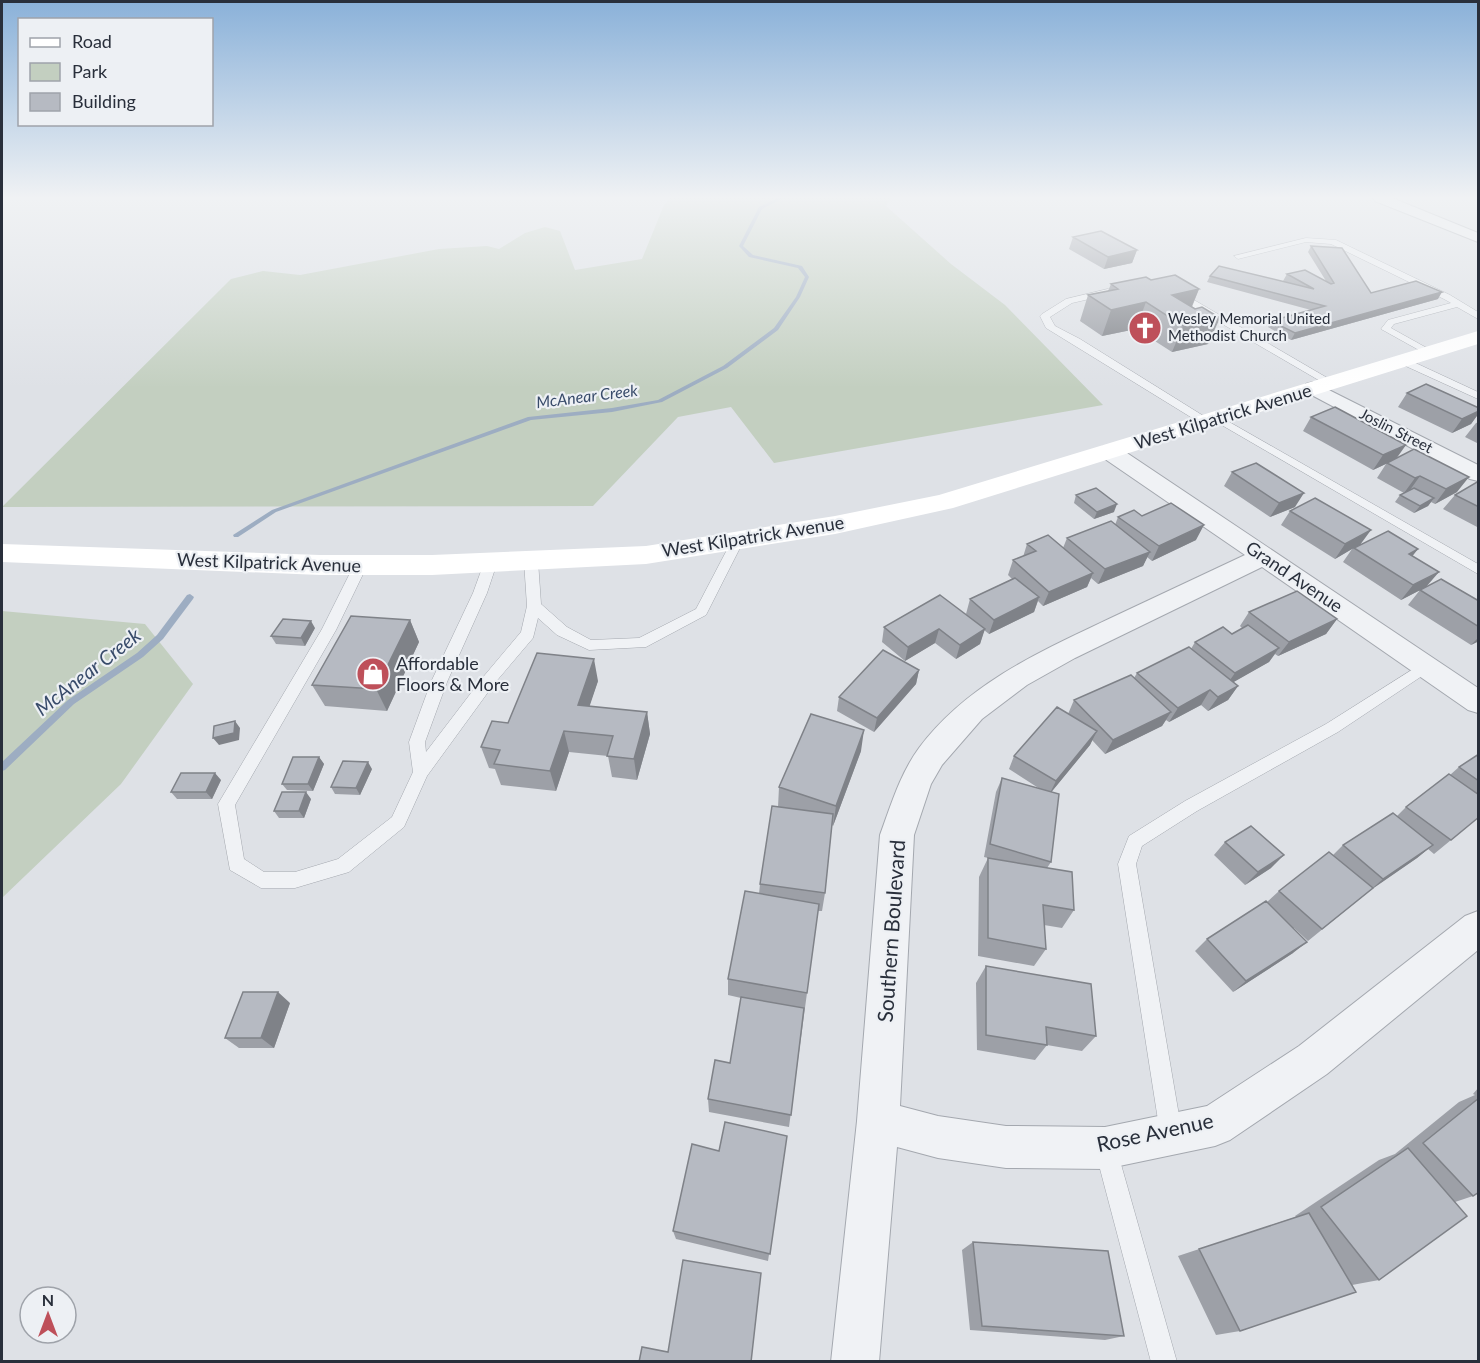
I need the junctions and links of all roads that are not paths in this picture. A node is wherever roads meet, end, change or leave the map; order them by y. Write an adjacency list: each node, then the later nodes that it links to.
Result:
1 (1373, 262): 4 (lane)
2 (1120, 289): 11 (lane)
3 (1162, 290): 9 (lane)
4 (1458, 304): 5 (lane); 7 (lane)
5 (1479, 316)
6 (1479, 337): 7 (main road, West Kilpatrick Avenue)
7 (1430, 352): 8 (main road, West Kilpatrick Avenue)
8 (1403, 361): 9 (main road, West Kilpatrick Avenue); 10 (lane)
9 (1322, 386): 11 (main road, West Kilpatrick Avenue); 13 (street, Joslin Street)
10 (1479, 396)
11 (1212, 420): 12 (main road, West Kilpatrick Avenue); 20 (lane)
12 (1110, 452): 14 (main road, West Kilpatrick Avenue); 16 (street, Grand Avenue)
13 (1479, 474)
14 (736, 542): 17 (main road, West Kilpatrick Avenue); 21 (lane)
15 (2, 553): 19 (main road, West Kilpatrick Avenue)
16 (1264, 556): 22 (street, Grand Avenue); 26 (street, Southern Boulevard)
17 (531, 561): 18 (main road, West Kilpatrick Avenue); 21 (lane)
18 (490, 563): 19 (main road, West Kilpatrick Avenue); 24 (lane)
19 (360, 566): 24 (lane)
20 (1479, 570)
21 (534, 606): 24 (lane)
22 (1426, 666): 23 (street, Grand Avenue); 27 (lane)
23 (1479, 702)
24 (420, 772)
25 (1479, 928): 27 (street, Rose Avenue)
26 (878, 1121): 28 (street, Rose Avenue); 29 (street, Southern Boulevard)
27 (1172, 1134): 28 (street, Rose Avenue)
28 (1105, 1148): 30 (lane)
29 (855, 1362)
30 (1164, 1362)

